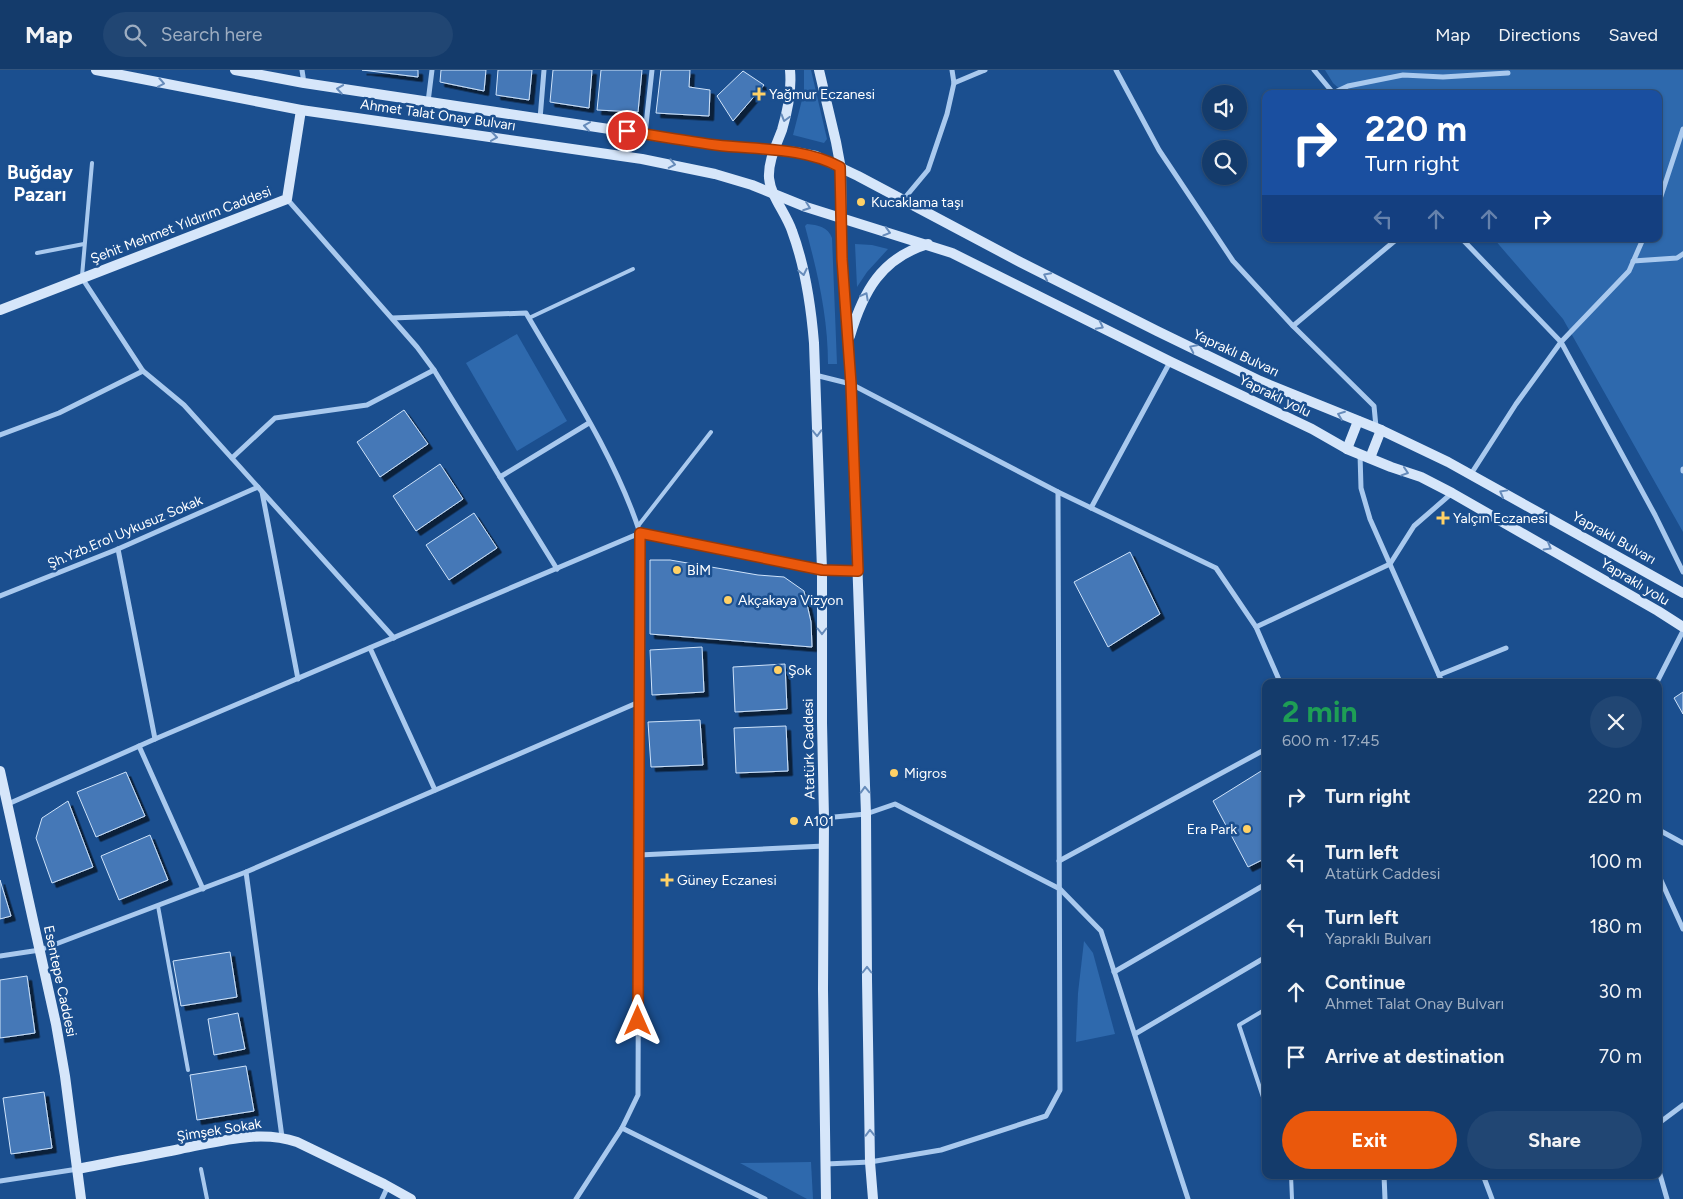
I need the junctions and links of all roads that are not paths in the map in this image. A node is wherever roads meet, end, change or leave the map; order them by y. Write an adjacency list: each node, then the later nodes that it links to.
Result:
1 (96, 70): 19 (main road, Ahmet Talat Onay Bulvarı, one-way to 19)
2 (235, 70): 14 (main road, Ahmet Talat Onay Bulvarı)
3 (302, 70): 14 (street)
4 (432, 70): 18 (street)
5 (544, 70): 20 (street)
6 (652, 70): 22 (street)
7 (790, 70): 23 (main road, Atatürk Caddesi, one-way to 23)
8 (818, 70): 25 (main road)
9 (952, 70): 15 (street)
10 (985, 70): 15 (street)
11 (1116, 70): 44 (street)
12 (1314, 70): 16 (street)
13 (1508, 72): 17 (street)
14 (304, 83): 18 (main road, Ahmet Talat Onay Bulvarı, one-way to 14)
15 (954, 83): 29 (street)
16 (1331, 90)
17 (1341, 90)
18 (428, 102): 20 (main road, Ahmet Talat Onay Bulvarı)
19 (301, 110): 27 (main road, Ahmet Talat Onay Bulvarı, one-way to 27); 28 (main road, Şehit Mehmet Yıldırım Caddesi)
20 (540, 119): 22 (main road, Ahmet Talat Onay Bulvarı, one-way to 20)
21 (1683, 129): 26 (street)
22 (645, 134): 23 (main road, Ahmet Talat Onay Bulvarı)
23 (774, 150): 25 (main road, Yapraklı Bulvarı); 27 (main road, Atatürk Caddesi)
24 (92, 164): 34 (lane)
25 (840, 167): 29 (main road, Yapraklı Bulvarı); 30 (main road)
26 (1662, 193)
27 (774, 194): 30 (main road, one-way to 30); 50 (main road, Atatürk Caddesi, one-way to 50)
28 (288, 199): 40 (main road, Şehit Mehmet Yıldırım Caddesi); 42 (street)
29 (903, 200): 52 (main road, Yapraklı Bulvarı, one-way to 29)
30 (841, 218): 35 (main road, Yapraklı yolu, one-way to 35); 45 (main road)
31 (1393, 242): 44 (street)
32 (1465, 242): 46 (street)
33 (1642, 242): 38 (street)
34 (84, 244): 36 (lane); 40 (lane)
35 (928, 244): 45 (main road, one-way to 35); 47 (main road, Yapraklı yolu, one-way to 47)
36 (37, 253)
37 (1683, 254): 38 (street)
38 (1633, 261): 46 (street)
39 (633, 269): 43 (lane)
40 (82, 278): 41 (main road, Şehit Mehmet Yıldırım Caddesi); 49 (street)
41 (0, 310)
42 (392, 318): 43 (street); 48 (street)
43 (529, 318): 53 (street)
44 (1293, 326): 54 (street)
45 (848, 342): 51 (main road)
46 (1561, 342): 61 (street); 74 (street)
47 (1170, 362): 57 (main road, Yapraklı yolu); 66 (street)
48 (434, 370): 59 (street); 62 (street)
49 (143, 371): 56 (street); 59 (street)
50 (815, 375): 51 (street); 72 (main road, Atatürk Caddesi, one-way to 72)
51 (851, 384): 64 (street); 73 (main road)
52 (1358, 421): 54 (main road, Yapraklı Bulvarı); 57 (main road)
53 (589, 423): 62 (street); 67 (street)
54 (1378, 429): 60 (main road); 61 (main road, Yapraklı Bulvarı)
55 (711, 432): 67 (lane)
56 (0, 435)
57 (1348, 449): 58 (main road, Yapraklı yolu)
58 (1360, 454): 60 (main road, Yapraklı yolu); 70 (street)
59 (232, 458): 63 (street)
60 (1370, 458): 65 (main road, Yapraklı yolu, one-way to 65)
61 (1471, 475): 75 (main road, Yapraklı Bulvarı, one-way to 61)
62 (500, 476): 71 (street)
63 (260, 490): 69 (street, Şh.Yzb.Erol Uykusuz Sokak); 80 (street); 84 (street)
64 (1058, 492): 66 (street); 101 (street)
65 (1452, 493): 70 (street); 78 (main road, Yapraklı yolu, one-way to 78)
66 (1090, 508): 77 (street)
67 (638, 526): 68 (street)
68 (640, 533): 71 (street); 72 (street); 88 (street)
69 (118, 549): 76 (street, Şh.Yzb.Erol Uykusuz Sokak); 89 (street)
70 (1390, 564): 77 (street); 83 (street)
71 (556, 569): 80 (street)
72 (822, 570): 73 (street); 96 (main road, Atatürk Caddesi, one-way to 96)
73 (858, 571): 95 (main road, one-way to 73)
74 (1683, 572)
75 (1683, 593)
76 (0, 596)
77 (1256, 627): 85 (street)
78 (1683, 627)
79 (1683, 632): 87 (street)
80 (394, 638): 81 (street)
81 (370, 648): 84 (street); 93 (street)
82 (1506, 648): 83 (street)
83 (1439, 675): 86 (street)
84 (298, 679): 89 (street)
85 (1279, 679)
86 (1441, 679)
87 (1659, 679)
88 (639, 702): 93 (street); 100 (street)
89 (155, 739): 90 (street)
90 (139, 746): 94 (street); 106 (street)
91 (1262, 751): 101 (street)
92 (0, 771): 94 (main road, Esentepe Caddesi)
93 (435, 790): 102 (street)
94 (8, 804): 109 (main road, Esentepe Caddesi)
95 (866, 814): 96 (street); 105 (street); 121 (main road, one-way to 95)
96 (824, 818): 99 (main road, Atatürk Caddesi)
97 (1662, 832): 98 (street)
98 (1683, 843)
99 (824, 846): 100 (street); 122 (main road, Atatürk Caddesi)
100 (639, 855): 119 (street)
101 (1059, 861): 105 (street)
102 (246, 872): 106 (street); 120 (street)
103 (1662, 883): 108 (street)
104 (1262, 886): 112 (street)
105 (1060, 888): 112 (street); 121 (street)
106 (202, 889): 107 (street)
107 (158, 906): 109 (street); 115 (lane)
108 (1683, 929)
109 (40, 950): 110 (street); 123 (main road, Esentepe Caddesi)
110 (0, 956)
111 (1262, 959): 114 (street)
112 (1114, 972): 114 (street)
113 (1262, 1011): 116 (lane)
114 (1135, 1034): 139 (street)
115 (188, 1070)
116 (1262, 1094)
117 (1683, 1105): 118 (street)
118 (1662, 1121)
119 (622, 1128): 135 (street); 136 (street)
120 (282, 1137): 123 (main road, Şimşek Sokak); 130 (main road, Şimşek Sokak)
121 (870, 1162): 122 (street); 138 (main road)
122 (825, 1164): 137 (main road, Atatürk Caddesi)
123 (78, 1169): 129 (street); 131 (main road, Esentepe Caddesi)
124 (201, 1169): 132 (lane)
125 (1291, 1179): 140 (lane)
126 (1384, 1179): 141 (street)
127 (1484, 1179): 142 (street)
128 (1661, 1179): 143 (street)
129 (0, 1182)
130 (388, 1186): 133 (street); 134 (main road, Şimşek Sokak)
131 (81, 1199)
132 (207, 1199)
133 (382, 1199)
134 (410, 1199)
135 (576, 1199)
136 (765, 1199)
137 (826, 1199)
138 (873, 1199)
139 (1188, 1199)
140 (1292, 1199)
141 (1385, 1199)
142 (1492, 1199)
143 (1667, 1199)

